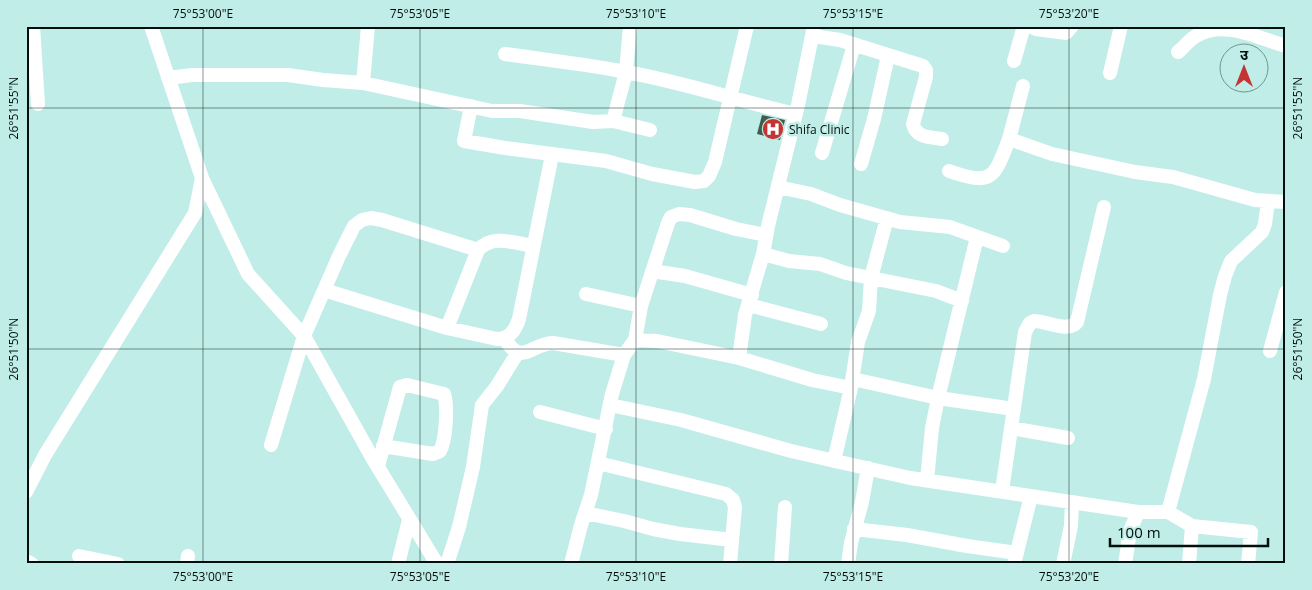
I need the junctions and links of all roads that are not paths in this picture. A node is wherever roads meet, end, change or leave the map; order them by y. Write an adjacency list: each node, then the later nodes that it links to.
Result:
1 (33, 26): 23 (street)
2 (152, 26): 19 (street)
3 (368, 26): 20 (street)
4 (630, 26): 17 (street)
5 (747, 26): 22 (street)
6 (1024, 26): 16 (street)
7 (1030, 26): 8 (street)
8 (1072, 26)
9 (1121, 26): 18 (street)
10 (814, 31): 11 (street); 25 (street)
11 (854, 45): 15 (street); 30 (street)
12 (1286, 46): 13 (street)
13 (1178, 52)
14 (505, 54): 17 (street)
15 (888, 56): 28 (street); 32 (street)
16 (1014, 61)
17 (626, 72): 22 (street); 26 (street)
18 (1110, 73)
19 (168, 78): 20 (street); 34 (street)
20 (363, 83): 24 (street)
21 (1023, 86): 29 (street)
22 (731, 98): 25 (street); 31 (street)
23 (38, 104)
24 (471, 106): 26 (street); 31 (street)
25 (796, 114): 35 (street)
26 (613, 122): 27 (street)
27 (650, 130)
28 (942, 139)
29 (1009, 139): 33 (street); 36 (street)
30 (822, 153)
31 (552, 154): 42 (street)
32 (860, 164)
33 (949, 171)
34 (202, 178): 56 (street); 79 (street)
35 (778, 187): 39 (street); 40 (street)
36 (1268, 201): 37 (street); 84 (street)
37 (1286, 202)
38 (1104, 207): 66 (street)
39 (887, 218): 41 (street); 47 (street)
40 (766, 235): 45 (street); 46 (street)
41 (976, 237): 43 (street); 52 (street)
42 (532, 246): 44 (street); 57 (street)
43 (1003, 246)
44 (478, 250): 48 (street); 55 (street)
45 (763, 254): 47 (street); 51 (street)
46 (652, 272): 51 (street); 53 (street)
47 (870, 278): 52 (street); 63 (street)
48 (324, 290): 55 (street); 56 (street)
49 (1286, 292): 60 (street)
50 (586, 294): 53 (street)
51 (750, 300): 54 (street); 62 (street)
52 (962, 300): 64 (street)
53 (642, 306): 58 (street)
54 (821, 324)
55 (447, 328): 57 (street)
56 (304, 336): 71 (street); 75 (street)
57 (505, 339): 59 (street)
58 (635, 340): 61 (street); 62 (street)
59 (518, 352): 61 (street); 97 (street)
60 (1270, 352)
61 (624, 356): 65 (street)
62 (739, 358): 63 (street)
63 (852, 383): 64 (street); 73 (street)
64 (938, 398): 66 (street); 77 (street)
65 (610, 405): 69 (street); 73 (street)
66 (1014, 409): 68 (street)
67 (540, 412): 69 (street)
68 (1011, 428): 70 (street); 78 (street)
69 (606, 429): 74 (street)
70 (1068, 438)
71 (271, 445)
72 (384, 446): 72 (street); 75 (street)
73 (834, 461): 76 (street)
74 (598, 462): 85 (street); 89 (street)
75 (378, 466): 86 (street)
76 (868, 468): 77 (street); 88 (street)
77 (927, 480): 78 (street)
78 (1002, 491): 80 (street)
79 (26, 492)
80 (1031, 496): 81 (street); 91 (street)
81 (1072, 502): 83 (street); 102 (street)
82 (785, 507): 100 (street)
83 (1138, 512): 84 (street); 103 (street)
84 (1168, 512): 87 (street)
85 (585, 514): 89 (street); 98 (street)
86 (409, 520): 95 (street); 96 (street)
87 (1192, 526): 104 (street); 105 (street)
88 (854, 529): 91 (street); 101 (street)
89 (732, 540): 99 (street)
90 (79, 556): 94 (street)
91 (1015, 558)
92 (26, 561): 93 (street)
93 (32, 564)
94 (118, 564)
95 (398, 564)
96 (436, 564)
97 (447, 564)
98 (571, 564)
99 (730, 564)
100 (781, 564)
101 (848, 564)
102 (1063, 564)
103 (1125, 564)
104 (1189, 564)
105 (1248, 564)

